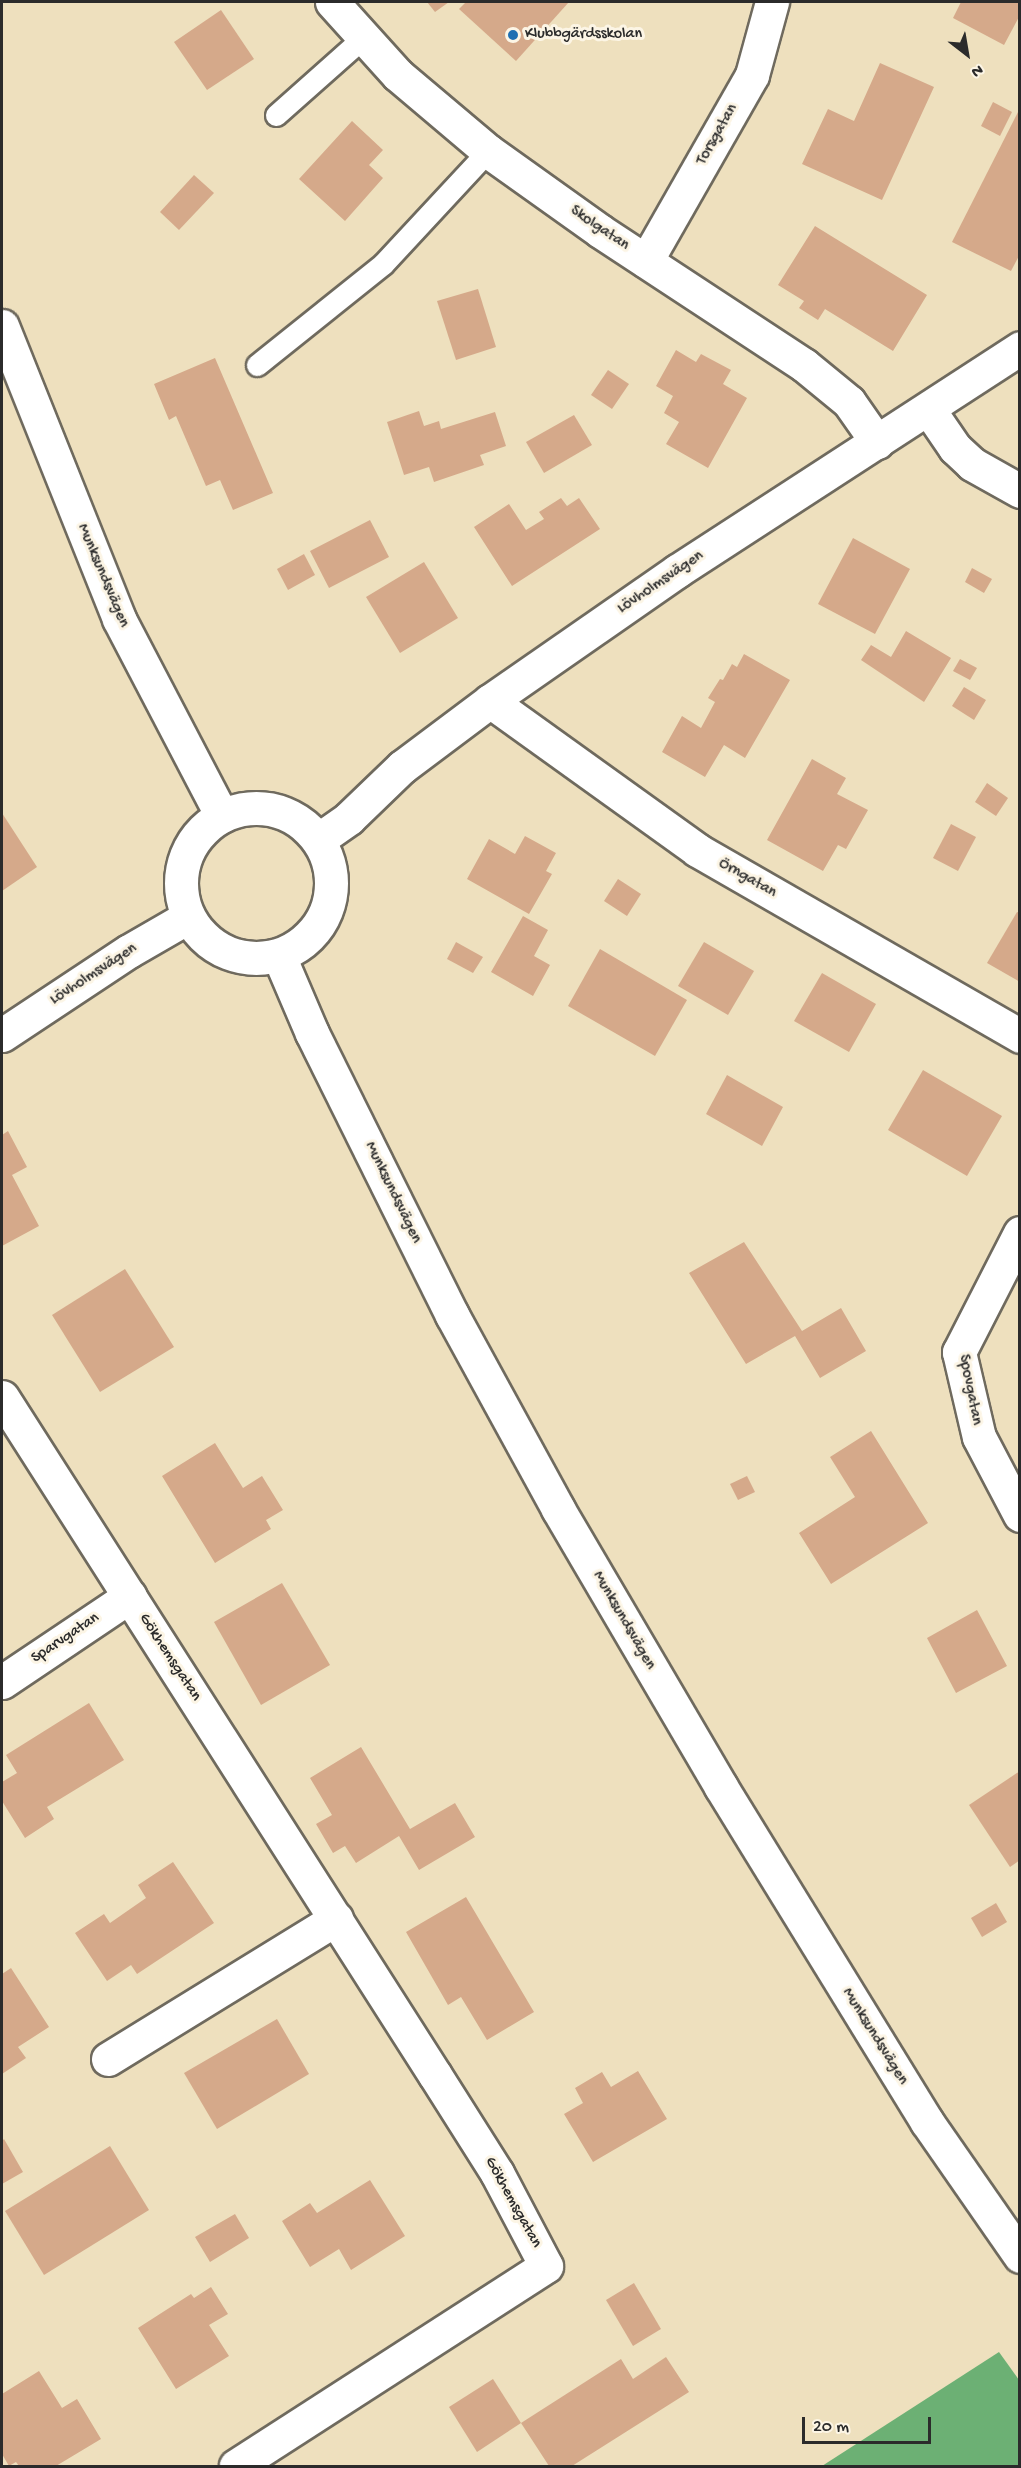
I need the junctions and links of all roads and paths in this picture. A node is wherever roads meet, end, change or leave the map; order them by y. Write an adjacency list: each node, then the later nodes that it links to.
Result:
1 (332, 2): 3 (street, Skolgatan)
2 (772, 2): 6 (street, Torsgatan)
3 (364, 37): 4 (lane); 5 (street, Skolgatan)
4 (276, 115)
5 (488, 152): 6 (street, Skolgatan); 9 (lane)
6 (646, 261): 11 (street, Skolgatan)
7 (2, 326): 14 (street, Munksundsvägen)
8 (1020, 348): 10 (street, Lövholmsvägen)
9 (256, 365)
10 (929, 410): 11 (street, Lövholmsvägen); 12 (street)
11 (877, 442): 13 (street, Lövholmsvägen)
12 (1020, 491)
13 (490, 700): 15 (street, Lövholmsvägen); 19 (street, Örngatan)
14 (222, 816): 15 (street); 16 (street)
15 (318, 840): 17 (street)
16 (188, 917): 17 (street); 18 (street, Lövholmsvägen)
17 (279, 956): 27 (street, Munksundsvägen)
18 (2, 1035)
19 (1020, 1036)
20 (1020, 1233): 22 (street, Spovgatan)
21 (2, 1397): 23 (street, Gökhemsgatan)
22 (1020, 1515)
23 (129, 1596): 24 (street, Sparvgatan); 25 (street, Gökhemsgatan)
24 (2, 1682)
25 (336, 1919): 26 (street); 28 (street, Gökhemsgatan)
26 (108, 2059)
27 (1020, 2256)
28 (236, 2466)

